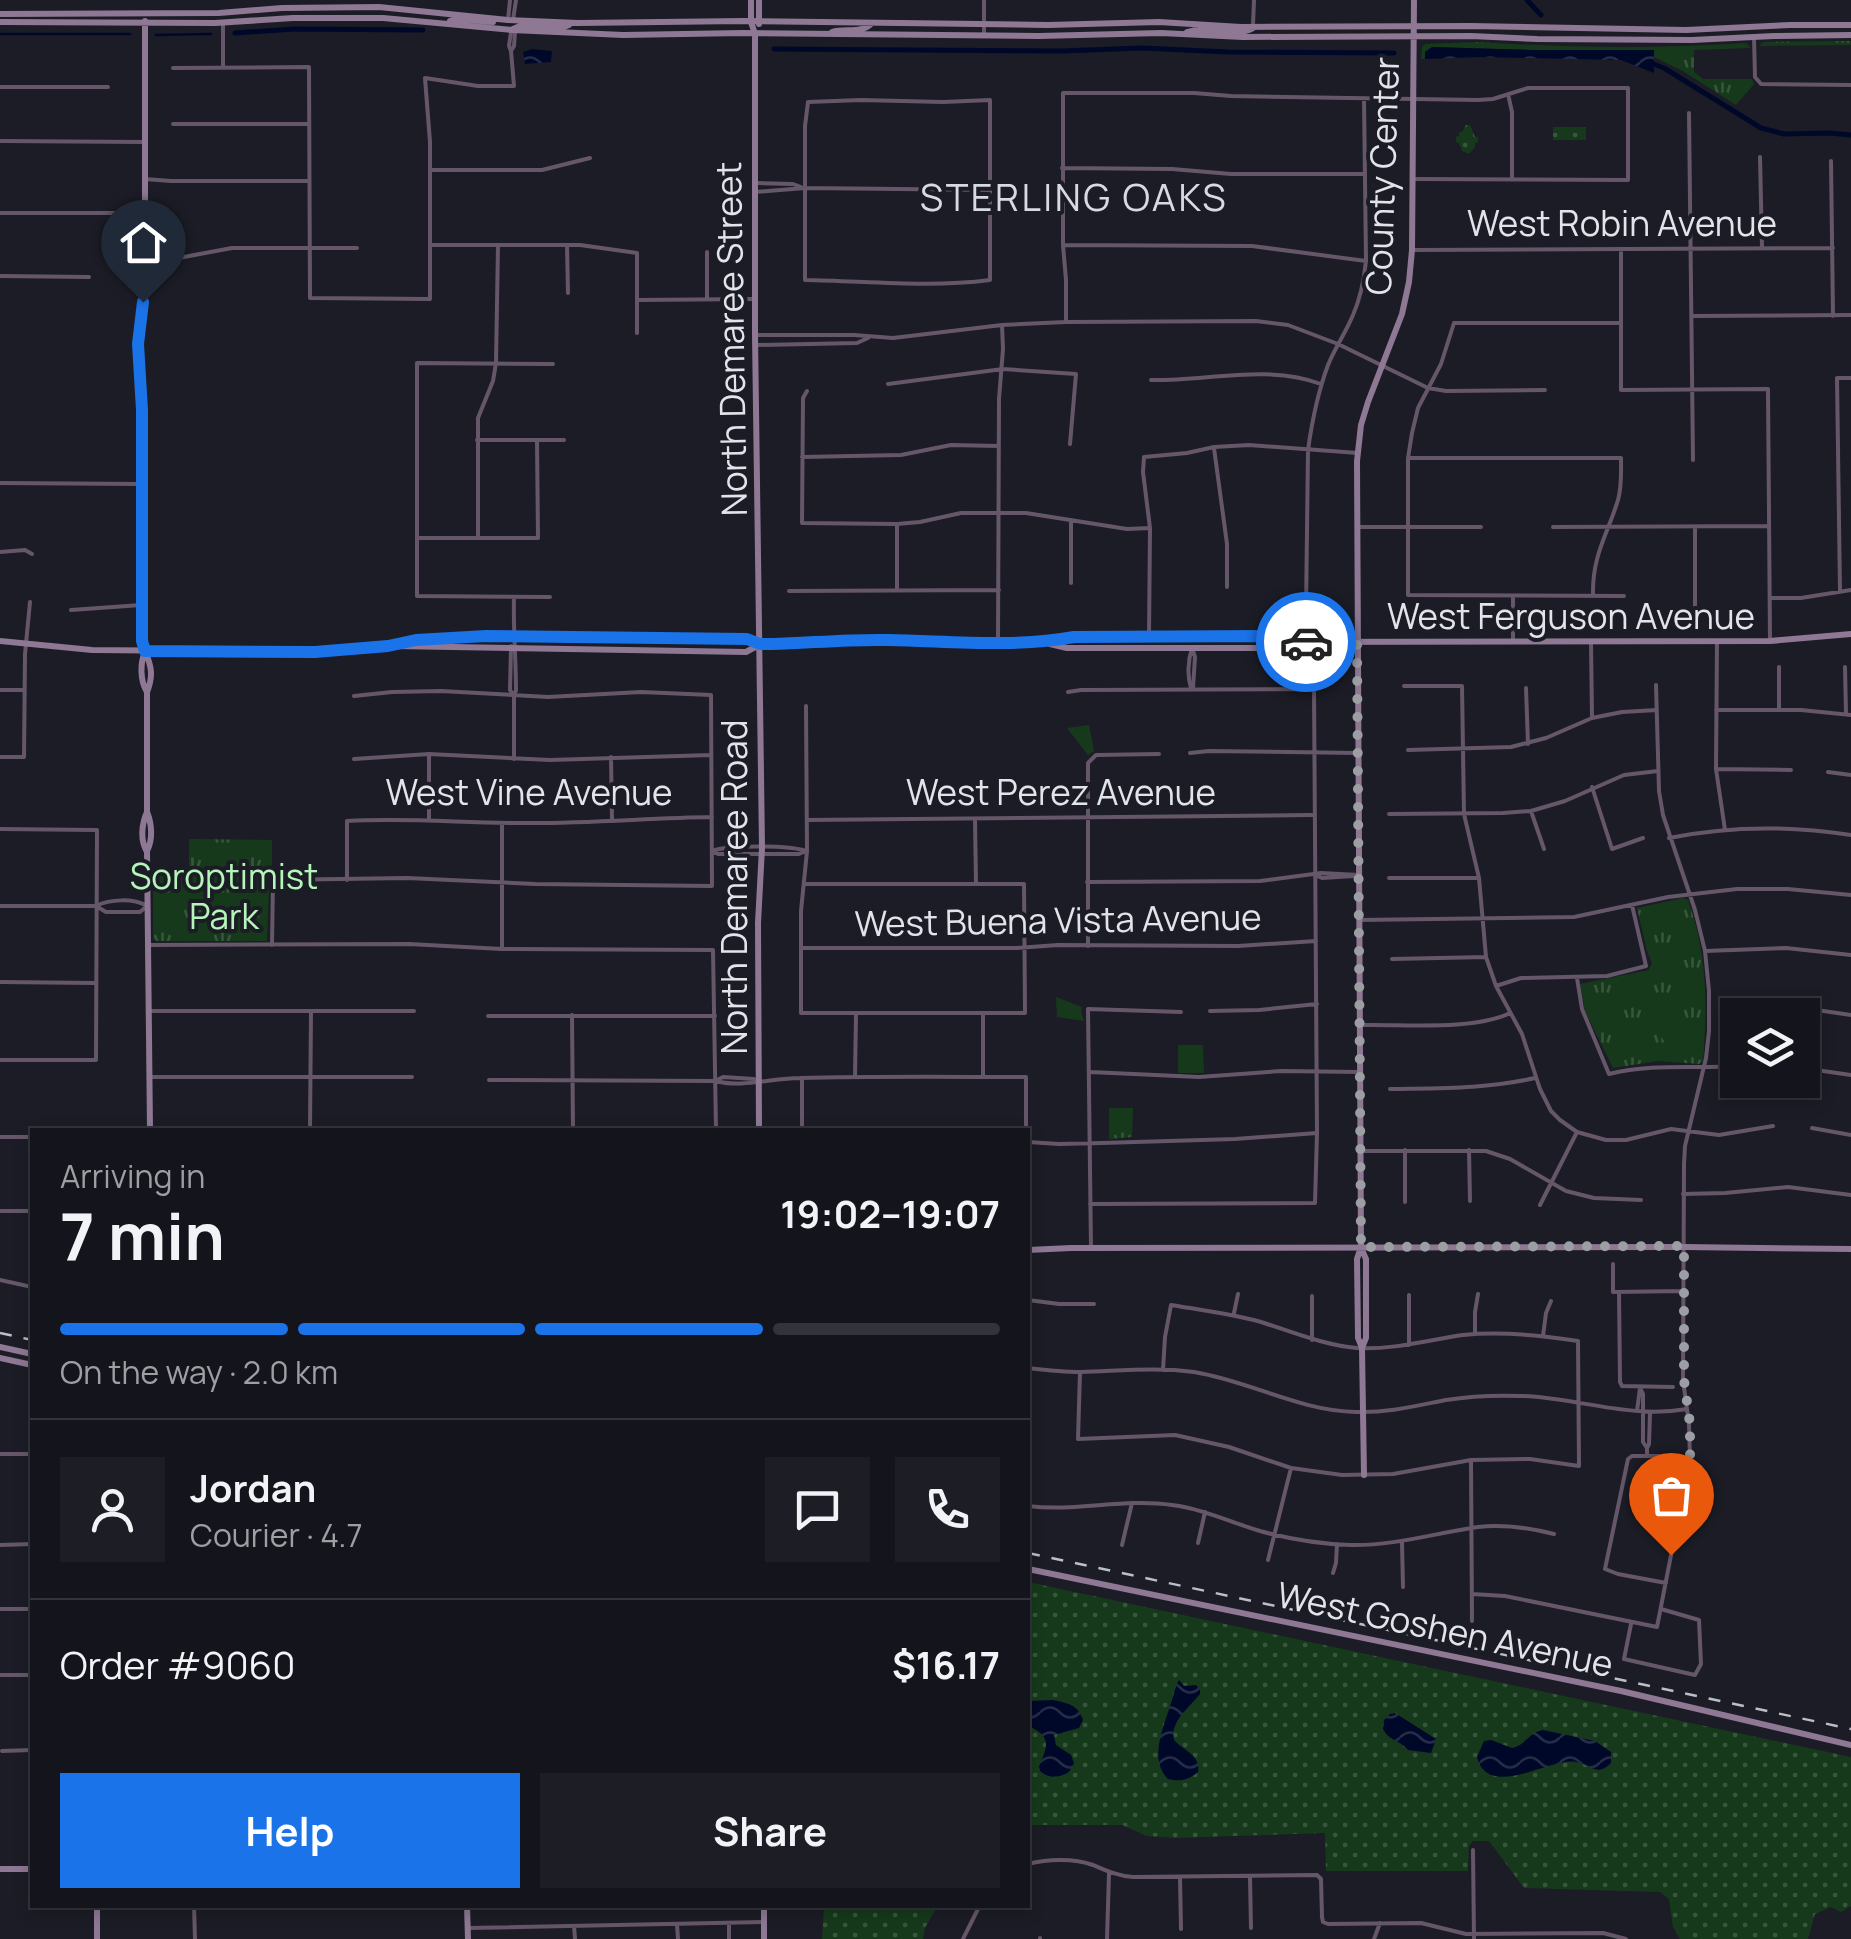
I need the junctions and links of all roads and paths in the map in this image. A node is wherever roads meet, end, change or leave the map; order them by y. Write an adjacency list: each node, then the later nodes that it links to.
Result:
1 (513, 0): 9 (street)
2 (751, 0): 13 (main road, North Demaree Street)
3 (760, 0): 13 (main road, North Demaree Street)
4 (984, 0): 17 (street)
5 (1254, 0): 19 (street)
6 (1414, 0): 20 (main road, County Center)
7 (144, 13): 8 (main road); 9 (main road); 15 (main road)
8 (0, 14)
9 (511, 20): 12 (main road); 16 (main road)
10 (0, 22): 15 (main road)
11 (223, 22): 12 (main road); 15 (main road); 29 (street)
12 (444, 22): 21 (main road)
13 (755, 22): 14 (main road); 16 (main road); 22 (main road, North Demaree Street)
14 (872, 22): 17 (main road); 23 (main road)
15 (144, 23): 41 (main road)
16 (578, 23): 21 (main road)
17 (984, 25): 19 (main road); 25 (street)
18 (1851, 25): 20 (main road)
19 (1253, 27): 20 (main road); 24 (main road)
20 (1414, 27): 28 (main road, County Center)
21 (514, 30): 22 (main road); 46 (street)
22 (755, 34): 23 (main road); 52 (main road, North Demaree Street)
23 (826, 34): 25 (main road)
24 (1182, 34): 25 (main road); 28 (main road)
25 (984, 35)
26 (1851, 35): 27 (main road)
27 (1754, 37): 28 (main road); 31 (street)
28 (1414, 38): 36 (main road, County Center)
29 (223, 67): 30 (street); 39 (street)
30 (173, 68)
31 (1851, 85)
32 (0, 86): 33 (street)
33 (108, 87)
34 (1508, 94): 36 (street); 50 (street); 50 (street)
35 (1364, 98): 36 (street); 45 (street); 47 (street)
36 (1413, 99): 49 (main road, County Center)
37 (1689, 113): 66 (street)
38 (173, 124): 39 (street)
39 (309, 124): 51 (street)
40 (0, 142): 41 (street)
41 (145, 142): 48 (main road)
42 (1760, 157): 64 (street)
43 (590, 158): 46 (street)
44 (1831, 161): 65 (street)
45 (1062, 168): 47 (street); 61 (street)
46 (430, 170): 58 (street)
47 (1365, 174): 71 (street)
48 (145, 179): 51 (street); 57 (main road)
49 (1412, 179): 50 (street); 67 (main road, County Center)
50 (1512, 180)
51 (309, 181): 62 (street)
52 (755, 182): 53 (street); 55 (main road, North Demaree Street)
53 (805, 188): 54 (street); 54 (street); 54 (street); 55 (street)
54 (990, 190)
55 (755, 192): 77 (main road, North Demaree Street)
56 (0, 213): 57 (street)
57 (145, 213): 70 (main road)
58 (430, 244): 59 (street); 62 (street)
59 (498, 245): 60 (street); 89 (street)
60 (567, 245): 74 (street); 75 (street)
61 (1063, 245): 71 (street); 81 (street)
62 (310, 248): 63 (street); 70 (street)
63 (356, 248)
64 (1762, 248): 65 (street, West Robin Avenue); 66 (street, West Robin Avenue)
65 (1833, 248): 79 (street)
66 (1690, 249): 68 (street, West Robin Avenue); 78 (street)
67 (1412, 250): 68 (street, West Robin Avenue); 91 (main road, County Center)
68 (1621, 250): 82 (street)
69 (707, 252): 76 (street)
70 (145, 255): 113 (main road)
71 (1366, 261): 87 (street)
72 (0, 276): 73 (street)
73 (89, 277)
74 (568, 293)
75 (637, 300): 76 (street); 84 (street)
76 (707, 300): 77 (street)
77 (755, 300): 85 (main road, North Demaree Street)
78 (1692, 316): 79 (street); 99 (street)
79 (1833, 316): 80 (street)
80 (1851, 316)
81 (1066, 322): 83 (street); 87 (street)
82 (1622, 322): 97 (street); 99 (street)
83 (1002, 325): 86 (street); 92 (street)
84 (636, 333)
85 (755, 335): 86 (street); 88 (main road, North Demaree Street)
86 (868, 338): 88 (street)
87 (1338, 344): 91 (street); 96 (street)
88 (756, 345): 160 (main road, North Demaree Street)
89 (496, 364): 90 (street); 101 (street); 125 (street)
90 (552, 364)
91 (1383, 364): 97 (street); 108 (main road, County Center)
92 (1003, 369): 95 (street); 104 (street); 105 (street)
93 (1851, 378): 135 (street)
94 (1152, 380): 96 (street)
95 (888, 384)
96 (1321, 384): 107 (street)
97 (1428, 388): 98 (street); 110 (street)
98 (1545, 390)
99 (1693, 390): 111 (street); 119 (street)
100 (807, 391): 109 (street)
101 (477, 440): 102 (street); 126 (street)
102 (538, 440): 103 (street); 126 (street)
103 (564, 440)
104 (1070, 444)
105 (999, 446): 109 (street); 114 (street)
106 (1214, 447): 107 (street); 124 (street); 130 (street)
107 (1308, 450): 108 (street); 145 (street)
108 (1358, 453): 120 (main road, County Center)
109 (802, 458): 116 (street)
110 (1408, 458): 117 (street); 121 (street)
111 (1693, 460)
112 (0, 483): 113 (street)
113 (143, 484): 143 (main road)
114 (1000, 513): 115 (street); 116 (street); 132 (street)
115 (1071, 520): 124 (street); 129 (street)
116 (896, 524): 131 (street)
117 (1606, 526): 118 (street); 123 (street); 137 (street)
118 (1695, 526): 119 (street); 146 (street)
119 (1769, 526): 141 (street)
120 (1358, 527): 121 (street); 157 (main road, County Center)
121 (1408, 527): 122 (street); 136 (street)
122 (1481, 527)
123 (1553, 527)
124 (1150, 528): 148 (street)
125 (417, 538): 126 (street); 139 (street)
126 (478, 538)
127 (0, 552): 128 (street)
128 (32, 554)
129 (1071, 583)
130 (1227, 587)
131 (896, 590): 132 (street); 134 (street)
132 (999, 590): 154 (street)
133 (1851, 590): 135 (street)
134 (789, 591)
135 (1840, 591): 141 (street)
136 (1513, 596): 137 (street); 151 (street)
137 (1593, 596): 138 (street)
138 (1624, 596)
139 (514, 597): 140 (street); 149 (street)
140 (550, 597)
141 (1770, 598): 159 (street)
142 (30, 602): 153 (street)
143 (142, 605): 144 (street); 164 (main road)
144 (71, 610)
145 (1306, 611)
146 (1695, 614)
147 (1851, 634): 159 (main road, West Ferguson Avenue)
148 (1149, 636): 155 (main road, West Ferguson Avenue); 156 (main road, West Ferguson Avenue)
149 (513, 637): 160 (main road, West Ferguson Avenue); 161 (main road, West Ferguson Avenue); 162 (street)
150 (0, 641): 153 (main road, West Ferguson Avenue)
151 (1513, 641): 157 (main road, West Ferguson Avenue); 158 (main road, West Ferguson Avenue)
152 (1717, 641): 158 (main road, West Ferguson Avenue); 159 (main road, West Ferguson Avenue); 179 (street)
153 (25, 642): 164 (main road, West Ferguson Avenue); 171 (street)
154 (998, 642): 155 (main road, West Ferguson Avenue); 160 (main road, West Ferguson Avenue)
155 (1044, 642): 163 (main road, West Ferguson Avenue)
156 (1291, 642): 157 (main road, West Ferguson Avenue); 163 (main road, West Ferguson Avenue)
157 (1357, 642): 185 (main road, County Center)
158 (1592, 642): 181 (street)
159 (1770, 642)
160 (760, 644): 162 (main road, West Ferguson Avenue); 219 (main road, North Demaree Road)
161 (388, 646): 162 (main road, West Ferguson Avenue); 164 (main road, West Ferguson Avenue)
162 (513, 648): 175 (street)
163 (1192, 648): 172 (street)
164 (145, 651): 236 (main road)
165 (1779, 666): 177 (street)
166 (1845, 667): 180 (street)
167 (1656, 685): 178 (street)
168 (1404, 686): 184 (street)
169 (1526, 688): 182 (street)
170 (0, 690): 171 (street)
171 (24, 690): 191 (street)
172 (1192, 690): 173 (street); 187 (street)
173 (1068, 692)
174 (354, 696): 175 (street)
175 (514, 696): 190 (street); 194 (street)
176 (806, 706): 209 (street)
177 (1779, 709): 179 (street); 180 (street)
178 (1657, 710): 181 (street); 196 (street)
179 (1716, 710): 195 (street)
180 (1848, 714)
181 (1592, 718): 182 (street)
182 (1528, 744): 184 (street)
183 (1408, 750): 184 (street)
184 (1463, 750): 203 (street)
185 (1358, 752): 187 (street); 221 (main road, County Center)
186 (1190, 753): 187 (street)
187 (1314, 753): 204 (street)
188 (428, 754): 193 (street); 194 (street); 207 (street)
189 (1159, 754): 206 (street)
190 (711, 755): 192 (street); 205 (street)
191 (0, 757)
192 (611, 757): 194 (street); 208 (street)
193 (354, 759)
194 (514, 759)
195 (1716, 769): 197 (street); 213 (street)
196 (1658, 770): 200 (street); 216 (street)
197 (1791, 770)
198 (1828, 772): 199 (street)
199 (1851, 775)
200 (1592, 788): 201 (street); 215 (street)
201 (1532, 810): 203 (street); 217 (street)
202 (1389, 814): 203 (street)
203 (1464, 814): 224 (street)
204 (1314, 815): 206 (street, West Perez Avenue); 222 (street)
205 (712, 817): 208 (street, West Vine Avenue); 218 (street)
206 (1089, 817): 210 (street, West Perez Avenue); 226 (street)
207 (429, 819): 211 (street, West Vine Avenue); 225 (street, West Vine Avenue)
208 (612, 820): 211 (street, West Vine Avenue)
209 (808, 820): 210 (street, West Perez Avenue); 220 (street)
210 (976, 820): 229 (street)
211 (502, 823): 227 (street)
212 (0, 829): 235 (street)
213 (1725, 830): 214 (street); 216 (street)
214 (1851, 836)
215 (1642, 838)
216 (1669, 838): 230 (street)
217 (1544, 849)
218 (712, 851): 219 (street); 227 (street)
219 (762, 851): 220 (street); 288 (main road, North Demaree Road)
220 (807, 851): 228 (street)
221 (1358, 875): 222 (street); 239 (main road, County Center)
222 (1315, 876): 226 (street); 240 (street)
223 (1389, 878): 224 (street)
224 (1479, 878): 238 (street)
225 (346, 880): 227 (street); 242 (street)
226 (1087, 882): 243 (street)
227 (502, 883): 246 (street)
228 (804, 884): 229 (street); 244 (street)
229 (976, 884): 245 (street)
230 (1690, 894): 231 (street); 233 (street); 247 (street)
231 (1851, 895)
232 (122, 902): 235 (street); 236 (street); 237 (street)
233 (1632, 904): 238 (street); 251 (street)
234 (0, 906): 235 (street)
235 (96, 906): 237 (street); 253 (street)
236 (147, 906): 237 (street); 241 (main road)
237 (122, 912)
238 (1482, 918): 239 (street); 249 (street)
239 (1359, 920): 269 (main road, County Center)
240 (1316, 940): 243 (street, West Buena Vista Avenue); 255 (street)
241 (147, 945): 242 (street); 257 (main road)
242 (272, 945): 246 (street)
243 (1088, 946): 245 (street, West Buena Vista Avenue)
244 (801, 948): 245 (street, West Buena Vista Avenue); 264 (street)
245 (1025, 948): 263 (street)
246 (502, 949): 268 (street)
247 (1705, 951): 248 (street); 272 (street)
248 (1851, 956)
249 (1486, 957): 250 (street); 254 (street)
250 (1392, 959)
251 (1577, 978): 254 (street); 272 (street)
252 (0, 982): 253 (street)
253 (96, 982): 270 (street)
254 (1496, 986): 262 (street)
255 (1316, 1004): 259 (street); 276 (street)
256 (1820, 1010): 266 (street)
257 (148, 1011): 260 (street); 278 (main road)
258 (414, 1011): 260 (street)
259 (1210, 1011)
260 (311, 1012): 283 (street)
261 (1181, 1012): 274 (street)
262 (1510, 1012): 269 (street); 282 (street)
263 (982, 1013): 264 (street); 281 (street)
264 (856, 1014): 280 (street)
265 (572, 1015): 267 (street); 268 (street); 286 (street)
266 (1851, 1015)
267 (488, 1016)
268 (714, 1016): 287 (street)
269 (1360, 1025): 275 (main road, County Center)
270 (0, 1060)
271 (1720, 1067): 272 (street)
272 (1704, 1068): 299 (street)
273 (1820, 1071): 277 (street)
274 (1090, 1072): 276 (street); 306 (street)
275 (1360, 1072): 276 (street); 309 (main road, County Center)
276 (1316, 1073): 301 (street)
277 (1851, 1075)
278 (150, 1077): 283 (street); 291 (main road)
279 (412, 1077): 283 (street)
280 (856, 1077): 281 (street); 284 (street)
281 (983, 1077): 297 (street)
282 (1536, 1077): 289 (street); 300 (street)
283 (311, 1078): 292 (street)
284 (802, 1078): 288 (street); 296 (street)
285 (488, 1080): 286 (street)
286 (572, 1080): 287 (street); 293 (street)
287 (714, 1080): 288 (street); 294 (street)
288 (758, 1080): 295 (main road, North Demaree Road)
289 (1390, 1088)
290 (1773, 1126): 299 (street)
291 (150, 1128)
292 (310, 1128)
293 (574, 1128)
294 (716, 1128)
295 (758, 1128)
296 (802, 1128)
297 (1026, 1128)
298 (1812, 1128): 302 (street)
299 (1688, 1130): 300 (street); 311 (street)
300 (1577, 1132): 310 (street)
301 (1317, 1133): 306 (street); 316 (street)
302 (1851, 1135)
303 (0, 1137): 304 (street)
304 (30, 1137)
305 (1030, 1142): 306 (street)
306 (1090, 1144): 316 (street)
307 (1405, 1150): 308 (street); 309 (street); 315 (street)
308 (1469, 1150): 310 (street); 314 (street)
309 (1360, 1151): 321 (main road, County Center)
310 (1551, 1184): 313 (street); 317 (street)
311 (1683, 1194): 312 (street); 320 (street)
312 (1851, 1195)
313 (1641, 1200)
314 (1470, 1201)
315 (1405, 1202)
316 (1090, 1204): 322 (street)
317 (1540, 1205)
318 (0, 1211): 319 (street)
319 (30, 1211)
320 (1684, 1246): 321 (main road); 324 (main road); 328 (street)
321 (1361, 1247): 322 (main road); 343 (main road, County Center)
322 (1090, 1248): 323 (main road)
323 (1030, 1250)
324 (1851, 1250)
325 (1613, 1264): 329 (street)
326 (0, 1280): 327 (street)
327 (30, 1287)
328 (1684, 1291): 329 (street); 353 (street)
329 (1619, 1292): 351 (street)
330 (1238, 1294): 337 (street)
331 (1478, 1294): 338 (street)
332 (1408, 1295): 341 (street)
333 (1312, 1296): 340 (street)
334 (1030, 1300): 336 (street)
335 (1551, 1301): 339 (street)
336 (1094, 1304)
337 (1233, 1315): 340 (street); 348 (street)
338 (1475, 1334): 339 (street); 341 (street)
339 (1543, 1336): 352 (street)
340 (1312, 1340): 343 (street)
341 (1409, 1345): 343 (street)
342 (0, 1347): 344 (main road)
343 (1362, 1348): 354 (main road, County Center)
344 (30, 1354)
345 (0, 1358): 346 (main road)
346 (30, 1365)
347 (1030, 1368): 349 (street)
348 (1164, 1370): 349 (street); 354 (street)
349 (1080, 1372): 361 (street)
350 (1672, 1387): 351 (street)
351 (1640, 1388): 355 (street)
352 (1578, 1403): 354 (street); 355 (street); 360 (street)
353 (1687, 1409): 355 (street); 378 (street)
354 (1363, 1412): 362 (main road, County Center)
355 (1643, 1412): 358 (street)
356 (0, 1454): 357 (street)
357 (30, 1454)
358 (1646, 1456): 359 (street); 378 (street)
359 (1678, 1456)
360 (1471, 1460): 362 (street); 366 (street)
361 (1291, 1468): 362 (street); 367 (street)
362 (1364, 1475)
363 (1132, 1503): 364 (street); 365 (street); 374 (street)
364 (1030, 1506)
365 (1204, 1512): 367 (street); 370 (street)
366 (1470, 1529): 368 (street); 369 (street); 380 (street)
367 (1274, 1534): 373 (street); 375 (street)
368 (1554, 1534)
369 (1402, 1542): 373 (street); 379 (street)
370 (1198, 1543)
371 (0, 1544): 372 (street)
372 (30, 1544)
373 (1336, 1544): 377 (street)
374 (1122, 1545)
375 (1268, 1560)
376 (1030, 1569): 388 (main road, West Goshen Avenue)
377 (1333, 1573)
378 (1666, 1583): 383 (street)
379 (1402, 1588)
380 (1472, 1594): 384 (street); 385 (street)
381 (0, 1609): 382 (street)
382 (30, 1609)
383 (1661, 1609): 385 (street); 385 (street)
384 (1472, 1620)
385 (1631, 1622)
386 (0, 1675): 387 (street)
387 (30, 1675)
388 (1851, 1745)
389 (30, 1750): 390 (street)
390 (2, 1751)
391 (1473, 1850): 411 (street)
392 (1030, 1864): 395 (street)
393 (30, 1868): 394 (main road)
394 (0, 1869)
395 (1109, 1873): 396 (street); 420 (street)
396 (1180, 1876): 397 (street); 409 (street)
397 (1250, 1876): 405 (street); 410 (street)
398 (97, 1908): 412 (main road)
399 (194, 1908): 413 (street)
400 (467, 1908): 408 (main road)
401 (764, 1908): 403 (main road)
402 (978, 1908): 419 (street)
403 (764, 1922): 404 (street); 418 (main road)
404 (729, 1923): 406 (street); 417 (street)
405 (1380, 1923): 411 (street); 421 (street)
406 (678, 1924): 407 (street); 416 (street)
407 (574, 1926): 408 (street); 415 (street)
408 (468, 1928): 414 (main road)
409 (1181, 1928)
410 (1251, 1928)
411 (1474, 1936): 422 (street)
412 (97, 1939)
413 (195, 1939)
414 (468, 1939)
415 (574, 1939)
416 (678, 1939)
417 (729, 1939)
418 (764, 1939)
419 (962, 1939)
420 (1107, 1939)
421 (1374, 1939)
422 (1626, 1939)

